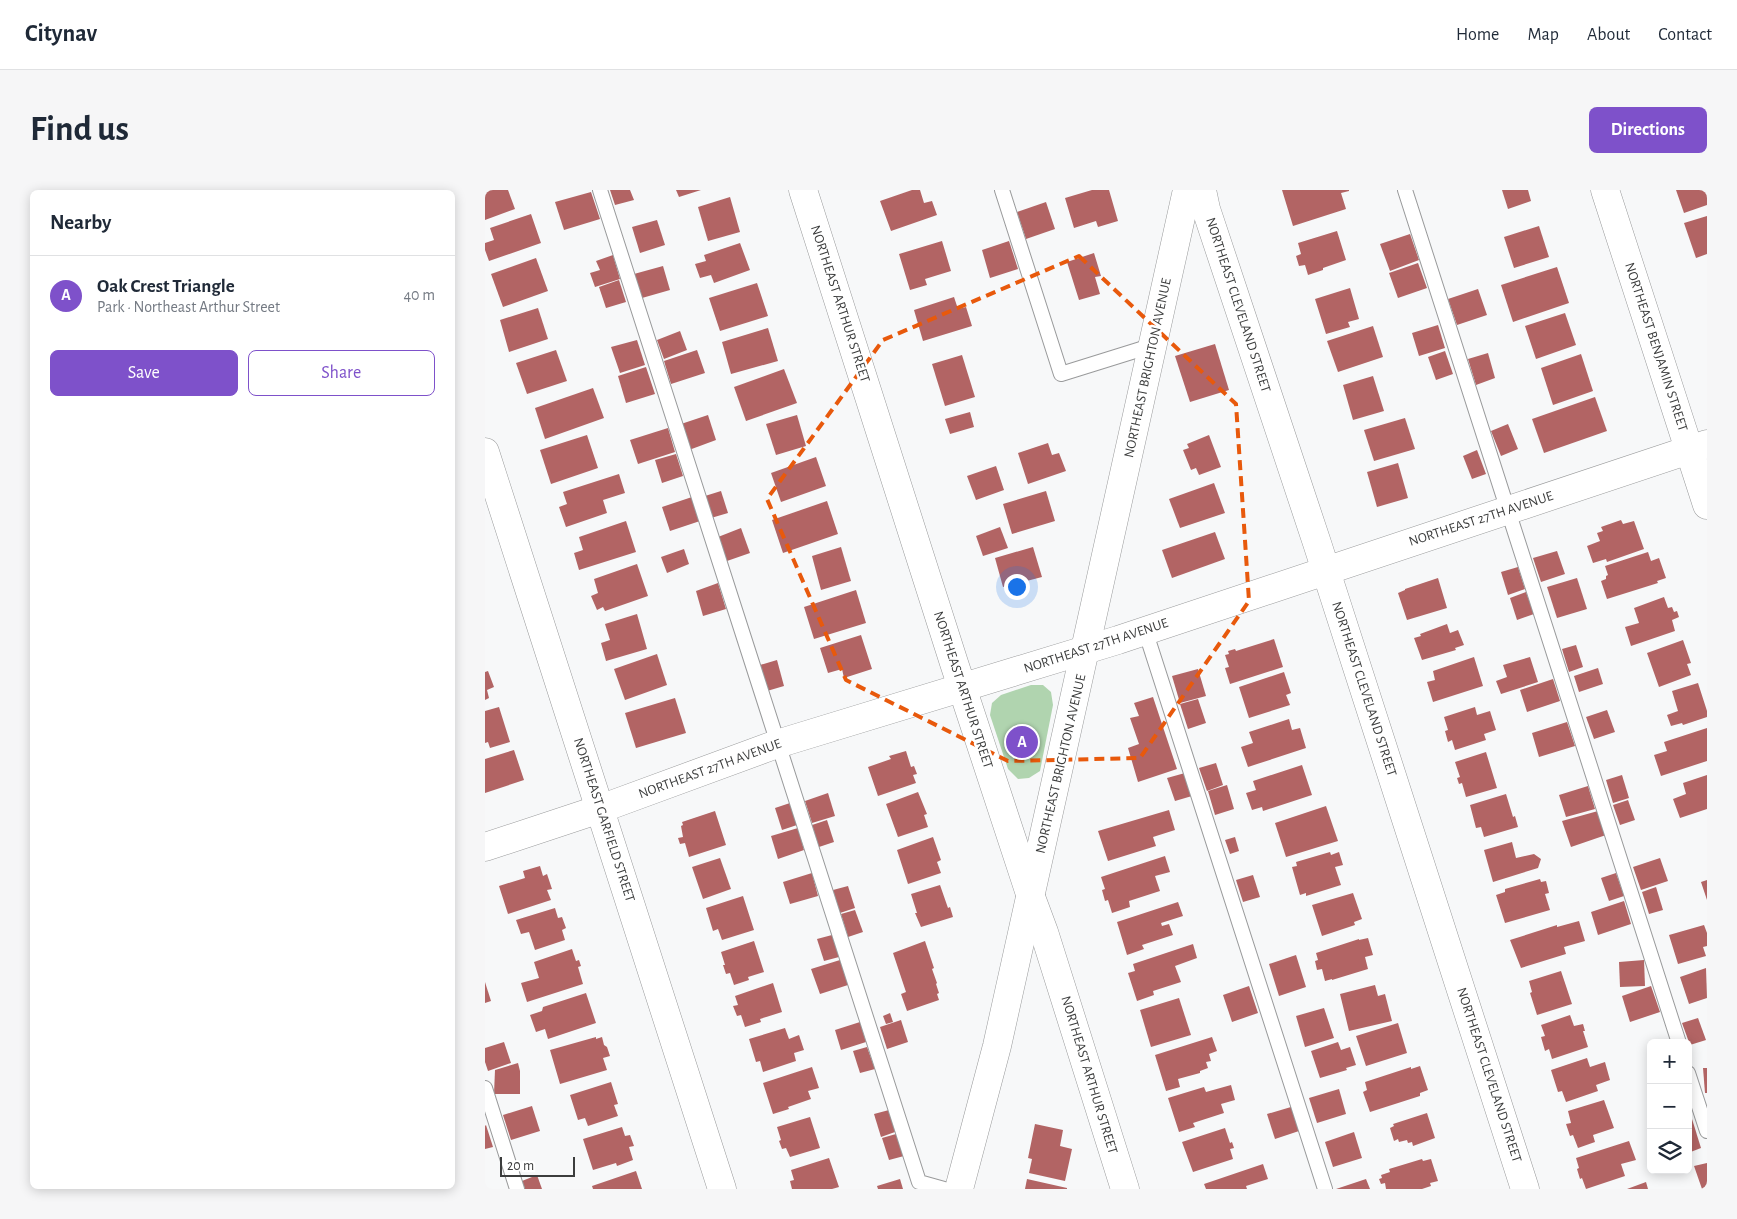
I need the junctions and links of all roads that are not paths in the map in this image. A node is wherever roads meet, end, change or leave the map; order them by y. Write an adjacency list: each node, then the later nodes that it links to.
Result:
1 (600, 190): 17 (lane)
2 (803, 190): 16 (street, NORTHEAST ARTHUR STREET)
3 (1002, 190): 8 (lane)
4 (1187, 190): 8 (street, NORTHEAST BRIGHTON AVENUE)
5 (1202, 190): 13 (street, NORTHEAST CLEVELAND STREET)
6 (1405, 190): 12 (lane)
7 (1605, 190): 9 (street, NORTHEAST BENJAMIN STREET)
8 (1154, 345): 15 (street, NORTHEAST BRIGHTON AVENUE)
9 (1698, 447): 11 (street, NORTHEAST BENJAMIN STREET); 12 (street, NORTHEAST 27TH AVENUE)
10 (485, 452): 18 (street, NORTHEAST GARFIELD STREET)
11 (1707, 505)
12 (1507, 510): 13 (street, NORTHEAST 27TH AVENUE); 21 (lane)
13 (1326, 570): 14 (street, NORTHEAST 27TH AVENUE); 31 (street, NORTHEAST CLEVELAND STREET)
14 (1145, 630): 15 (street, NORTHEAST 27TH AVENUE); 30 (lane)
15 (1087, 650): 16 (street, NORTHEAST 27TH AVENUE); 20 (street, NORTHEAST BRIGHTON AVENUE)
16 (961, 688): 17 (street, NORTHEAST 27TH AVENUE); 20 (street, NORTHEAST ARTHUR STREET)
17 (777, 744): 18 (street, NORTHEAST 27TH AVENUE); 27 (lane)
18 (600, 810): 19 (street, NORTHEAST 27TH AVENUE); 26 (street, NORTHEAST GARFIELD STREET)
19 (485, 846)
20 (1031, 898): 28 (street, NORTHEAST BRIGHTON AVENUE); 29 (street, NORTHEAST ARTHUR STREET)
21 (1678, 1039)
22 (1692, 1084): 24 (lane)
23 (485, 1088): 25 (lane)
24 (1707, 1131)
25 (517, 1189)
26 (722, 1189)
27 (943, 1189)
28 (959, 1189)
29 (1125, 1189)
30 (1325, 1189)
31 (1525, 1189)

